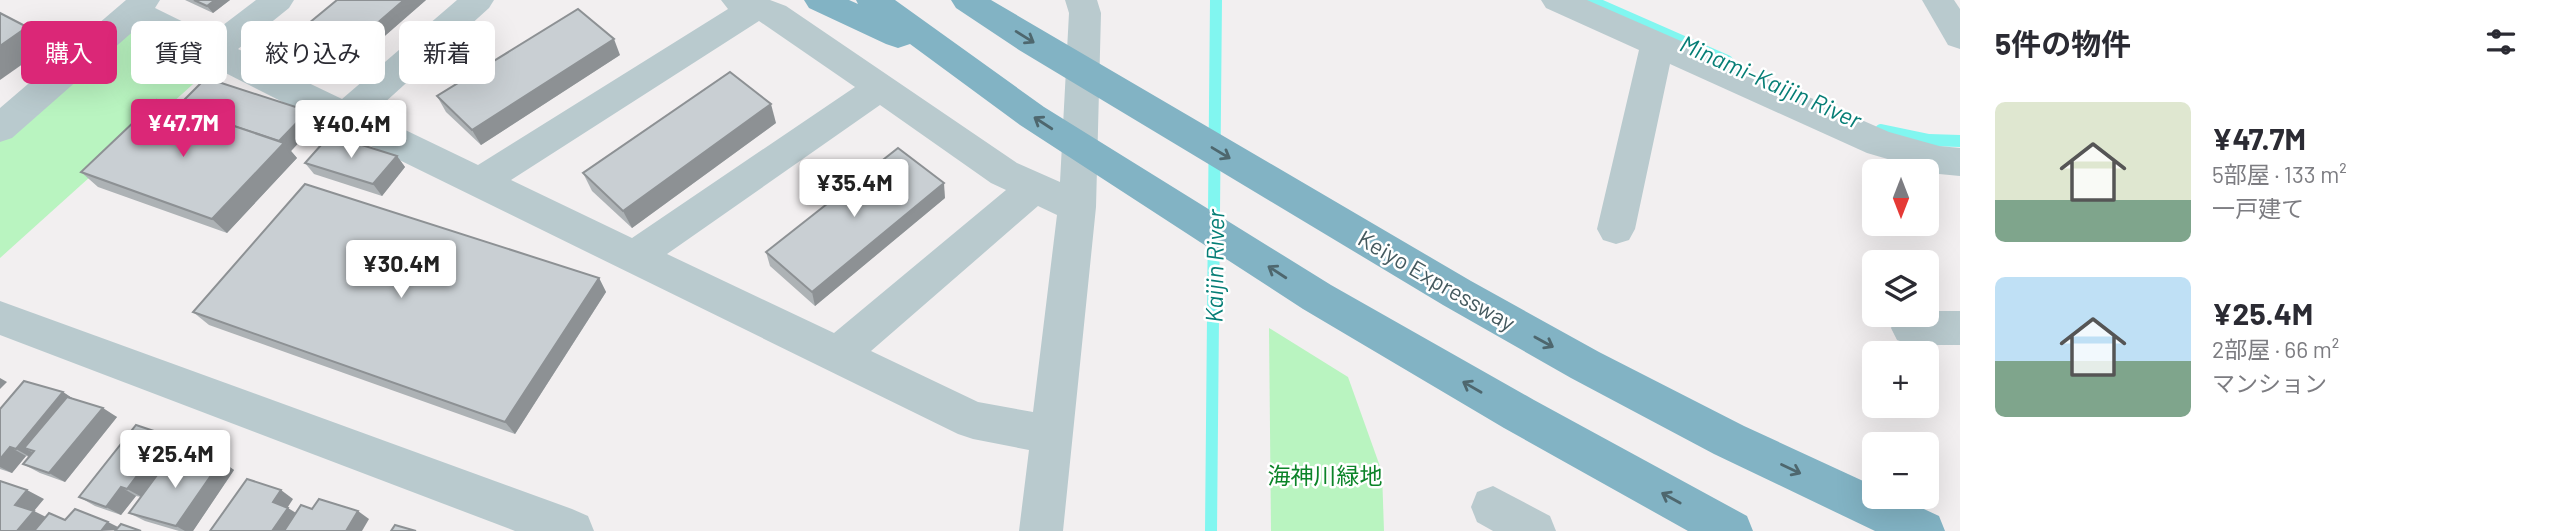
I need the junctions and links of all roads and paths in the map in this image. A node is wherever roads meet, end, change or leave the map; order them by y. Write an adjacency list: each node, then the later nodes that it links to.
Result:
1 (278, 0): 13 (street)
2 (478, 0): 18 (street)
3 (821, 0): 16 (highway)
4 (872, 0): 16 (highway)
5 (967, 0): 36 (highway, Keiyo Expressway, one-way to 36)
6 (1081, 0): 23 (street)
7 (1557, 0): 14 (street)
8 (1938, 0): 12 (street)
9 (747, 4): 17 (street); 21 (street)
10 (139, 6): 11 (street); 19 (street)
11 (163, 21)
12 (1960, 37)
13 (227, 39)
14 (1657, 44): 20 (street); 24 (street)
15 (227, 59): 18 (street)
16 (969, 69): 35 (highway, one-way to 16)
17 (880, 88): 22 (street); 25 (street)
18 (344, 118): 21 (street)
19 (0, 128)
20 (1960, 162)
21 (481, 181): 25 (street)
22 (1035, 187): 23 (street); 29 (street)
23 (1077, 207): 30 (street)
24 (1615, 229)
25 (635, 256): 29 (street)
26 (0, 318): 32 (street)
27 (1911, 328): 28 (street)
28 (1960, 328)
29 (838, 355): 30 (street)
30 (1052, 435): 33 (street)
31 (1493, 507): 34 (street)
32 (572, 531)
33 (1041, 531)
34 (1534, 531)
35 (1731, 531)
36 (1923, 531)

